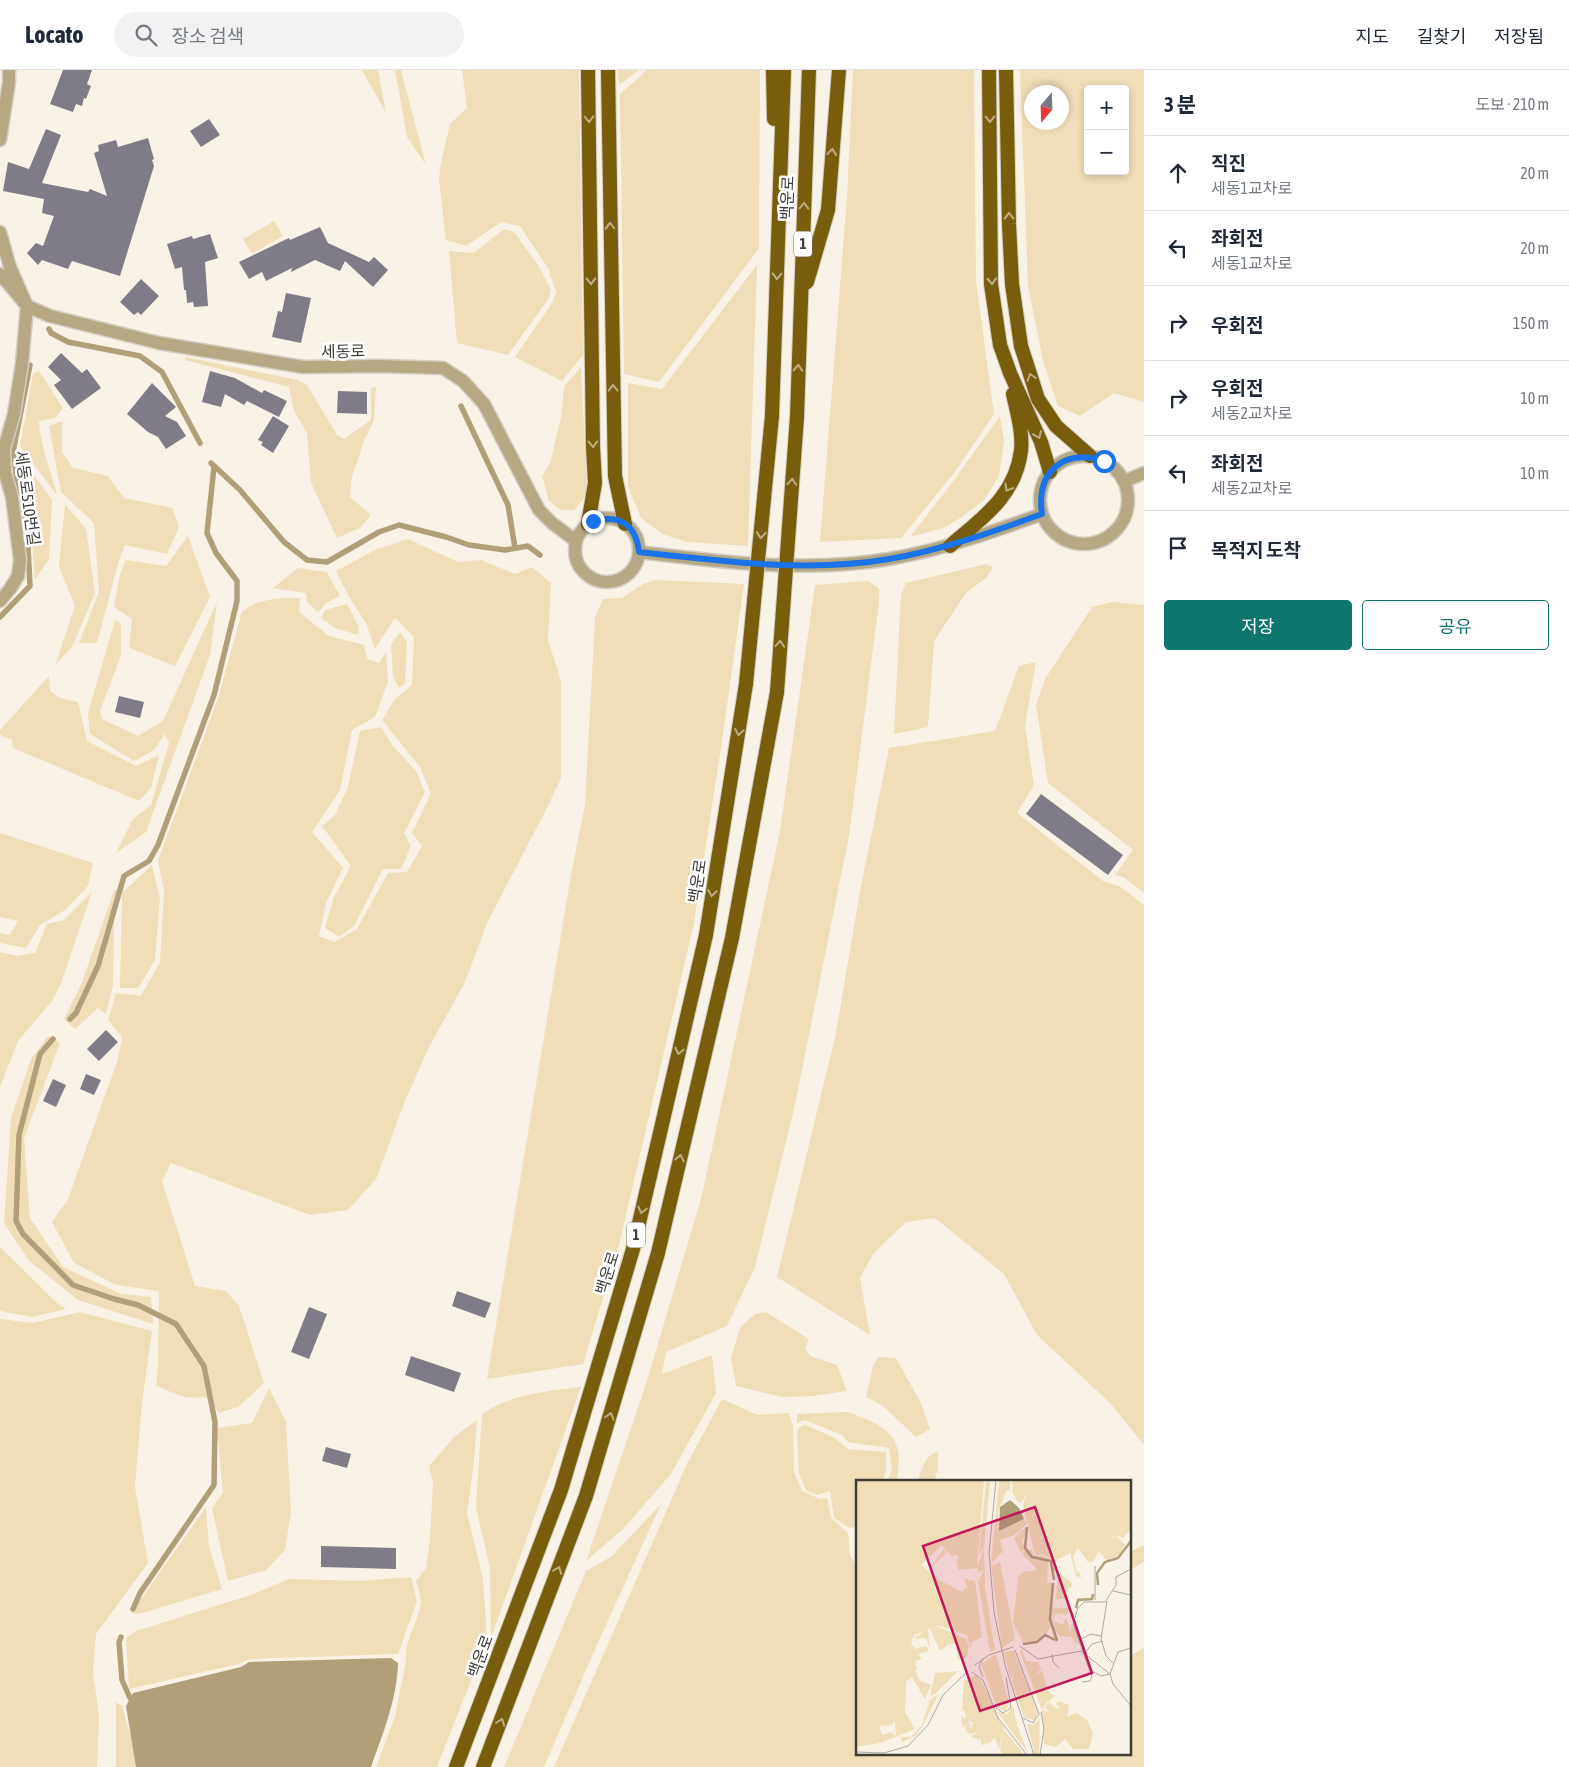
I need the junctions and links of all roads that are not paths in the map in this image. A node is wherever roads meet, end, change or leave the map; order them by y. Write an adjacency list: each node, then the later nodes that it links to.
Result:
1 (8, 70): 10 (street)
2 (588, 70): 23 (highway, one-way to 23)
3 (608, 70): 24 (highway, one-way to 3)
4 (773, 70): 13 (highway)
5 (784, 70): 13 (highway, 백운로 / 1)
6 (809, 70): 15 (highway, 백운로 / 1, one-way to 6)
7 (839, 70): 15 (highway, one-way to 7)
8 (989, 70): 17 (highway, one-way to 17)
9 (1006, 70): 18 (highway, one-way to 9)
10 (3, 104): 11 (street)
11 (0, 140)
12 (0, 232): 16 (street)
13 (778, 250): 29 (highway, 백운로 / 1, one-way to 29, bridge)
14 (0, 274): 16 (street, 세동로)
15 (801, 302): 30 (highway, 백운로 / 1, one-way to 15, bridge)
16 (27, 306): 25 (street, 세동로); 28 (street, 세동로510번길)
17 (1010, 373): 19 (highway, one-way to 19); 26 (highway, one-way to 26)
18 (1090, 456): 19 (street); 21 (street)
19 (1050, 472): 22 (street)
20 (1144, 473): 21 (street)
21 (1124, 482): 22 (street)
22 (1042, 514): 26 (street)
23 (588, 524): 24 (street); 25 (street)
24 (625, 524): 27 (street)
25 (576, 541): 27 (street)
26 (950, 546): 27 (street)
27 (639, 552)
28 (0, 600)
29 (456, 1767)
30 (483, 1767)

